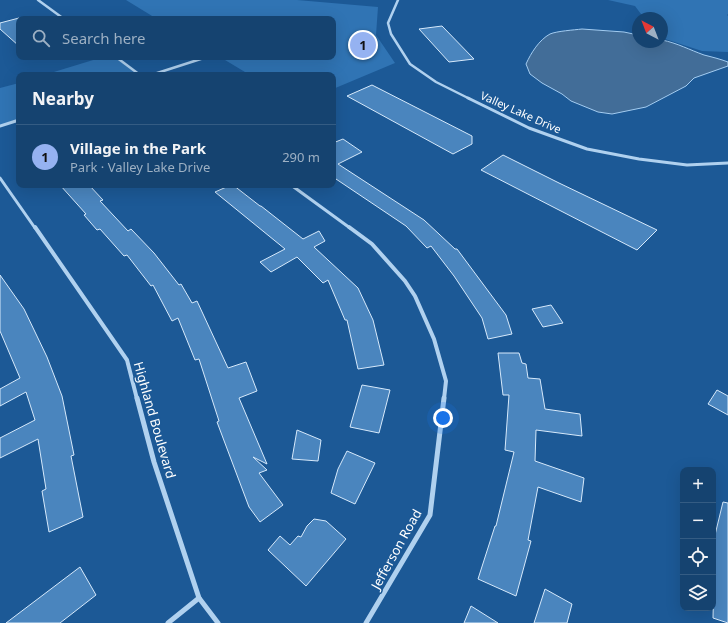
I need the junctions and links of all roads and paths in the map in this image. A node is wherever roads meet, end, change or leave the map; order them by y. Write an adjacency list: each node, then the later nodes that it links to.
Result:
1 (38, 0): 3 (street)
2 (398, 0): 10 (street, Valley Lake Drive)
3 (60, 16)
4 (120, 60): 6 (street)
5 (197, 60): 7 (street)
6 (136, 72)
7 (160, 72)
8 (16, 121): 9 (street)
9 (0, 126)
10 (728, 163)
11 (0, 178): 13 (street, Highland Boulevard)
12 (294, 188): 16 (street, Jefferson Road)
13 (199, 598): 14 (street); 15 (street, Highland Boulevard)
14 (168, 623)
15 (218, 623)
16 (366, 623)

